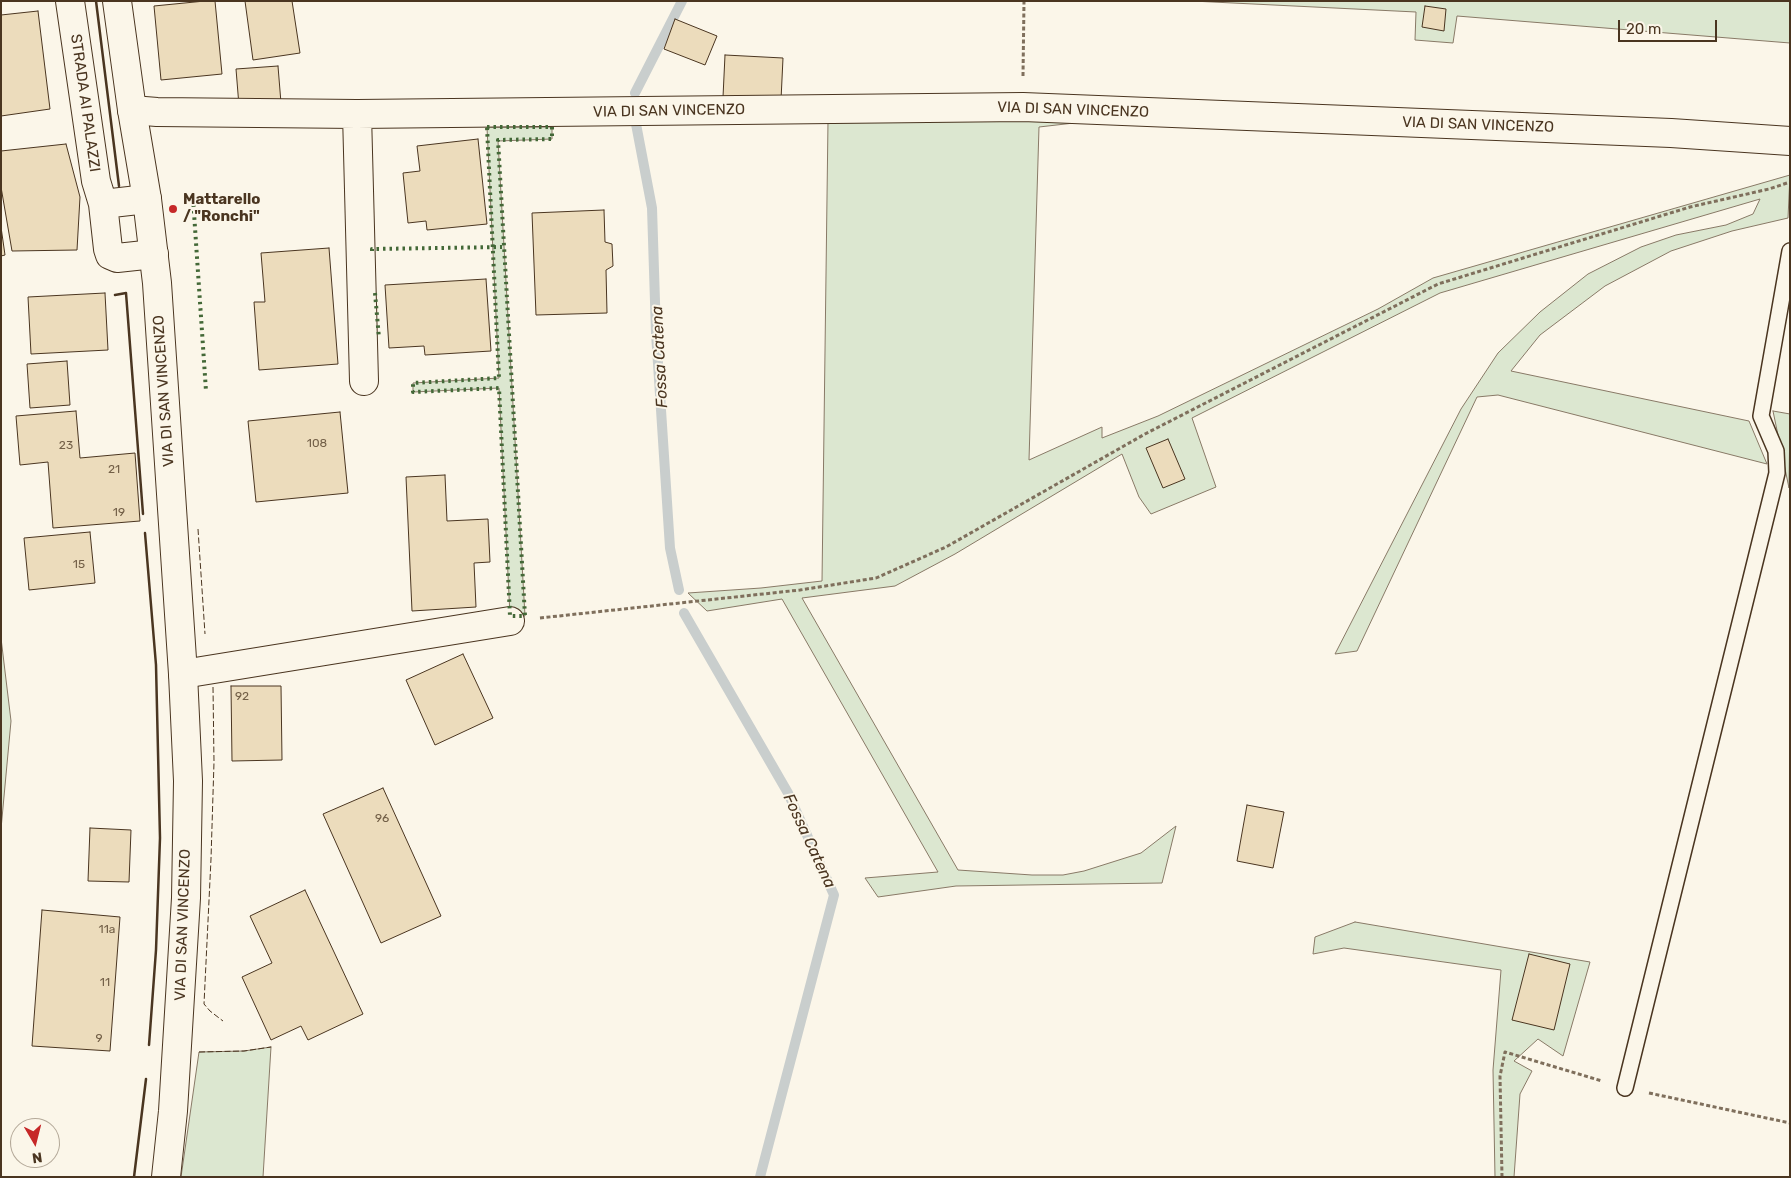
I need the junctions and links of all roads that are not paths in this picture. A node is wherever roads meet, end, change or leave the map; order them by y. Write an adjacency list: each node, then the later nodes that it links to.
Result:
1 (70, 1): 7 (street, STRADA AI PALAZZI)
2 (117, 1): 3 (street, VIA DI SAN VINCENZO)
3 (132, 110): 4 (street, VIA DI SAN VINCENZO); 6 (street, VIA DI SAN VINCENZO)
4 (356, 114): 5 (street, VIA DI SAN VINCENZO); 10 (street)
5 (1790, 141)
6 (147, 199): 7 (street); 9 (street, VIA DI SAN VINCENZO)
7 (103, 204): 9 (street, STRADA AI PALAZZI)
8 (1790, 251): 13 (lane)
9 (154, 254): 12 (street, VIA DI SAN VINCENZO)
10 (364, 381)
11 (510, 621): 12 (street)
12 (183, 674): 14 (street, VIA DI SAN VINCENZO)
13 (1625, 1088)
14 (166, 1177)

